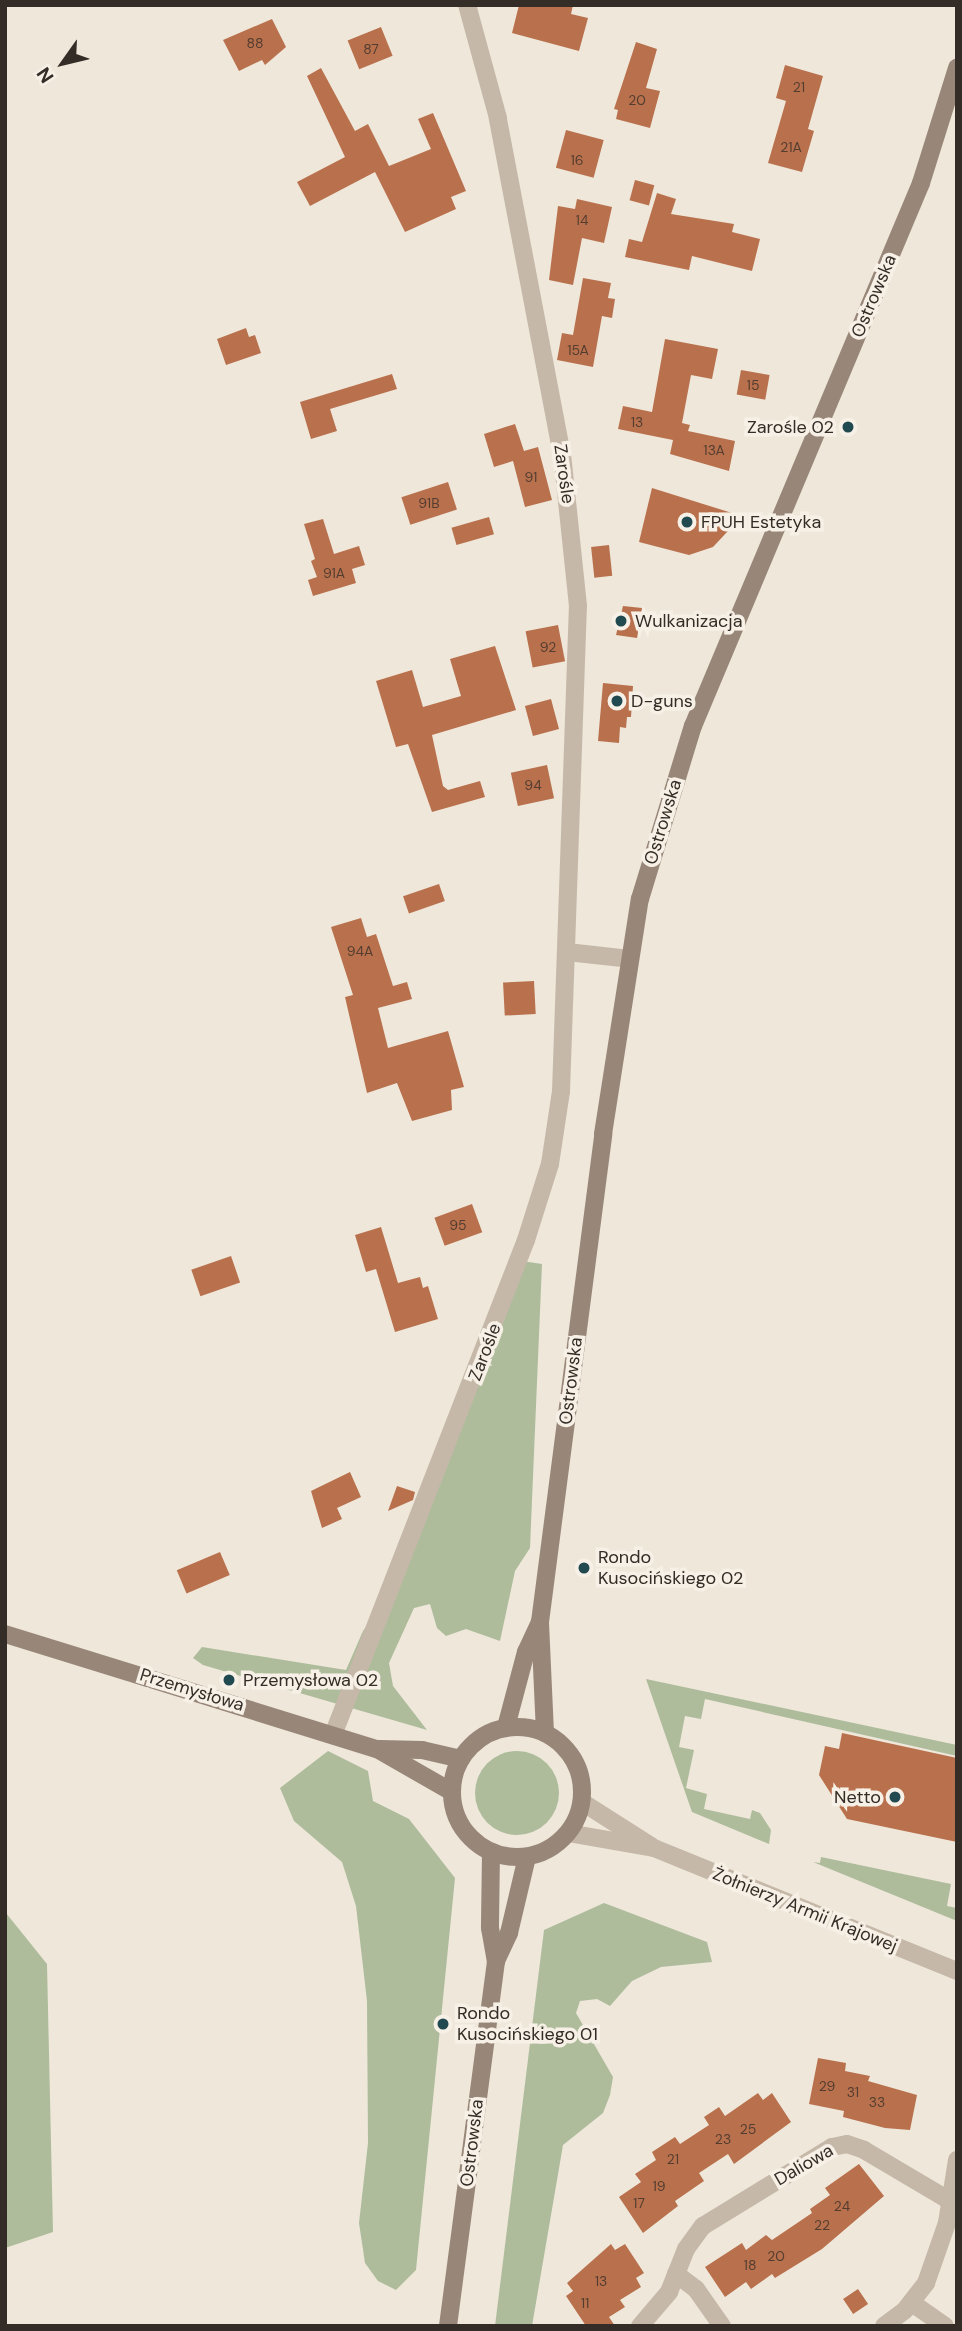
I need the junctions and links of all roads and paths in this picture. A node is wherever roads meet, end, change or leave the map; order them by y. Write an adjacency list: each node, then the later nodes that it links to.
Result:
1 (467, 5): 3 (street, Zarośle)
2 (957, 68): 4 (main road, Ostrowska)
3 (567, 952): 4 (street); 9 (street, Zarośle)
4 (630, 959): 5 (main road, Ostrowska)
5 (540, 1622): 7 (main road, Ostrowska); 8 (main road, Ostrowska)
6 (5, 1634): 9 (main road, Przemysłowa)
7 (506, 1727): 8 (main road); 11 (main road)
8 (545, 1732): 13 (main road)
9 (333, 1735): 10 (main road, Przemysłowa)
10 (377, 1749): 11 (main road, Przemysłowa); 12 (main road, Przemysłowa)
11 (461, 1759): 12 (main road)
12 (452, 1792): 16 (main road)
13 (582, 1802): 14 (main road); 15 (street, Żołnierzy Armii Krajowej)
14 (568, 1833): 15 (street, Żołnierzy Armii Krajowej); 17 (main road)
15 (654, 1848): 19 (street, Żołnierzy Armii Krajowej)
16 (491, 1852): 17 (main road); 18 (main road, Ostrowska)
17 (527, 1857): 18 (main road, Ostrowska)
18 (496, 1961): 24 (main road, Ostrowska)
19 (957, 1971)
20 (957, 2160): 21 (street)
21 (954, 2204): 22 (street, Daliowa); 23 (street)
22 (676, 2274): 25 (street, Daliowa); 26 (street)
23 (912, 2302): 27 (street); 28 (street)
24 (448, 2326)
25 (640, 2326)
26 (722, 2326)
27 (884, 2326)
28 (945, 2326)

